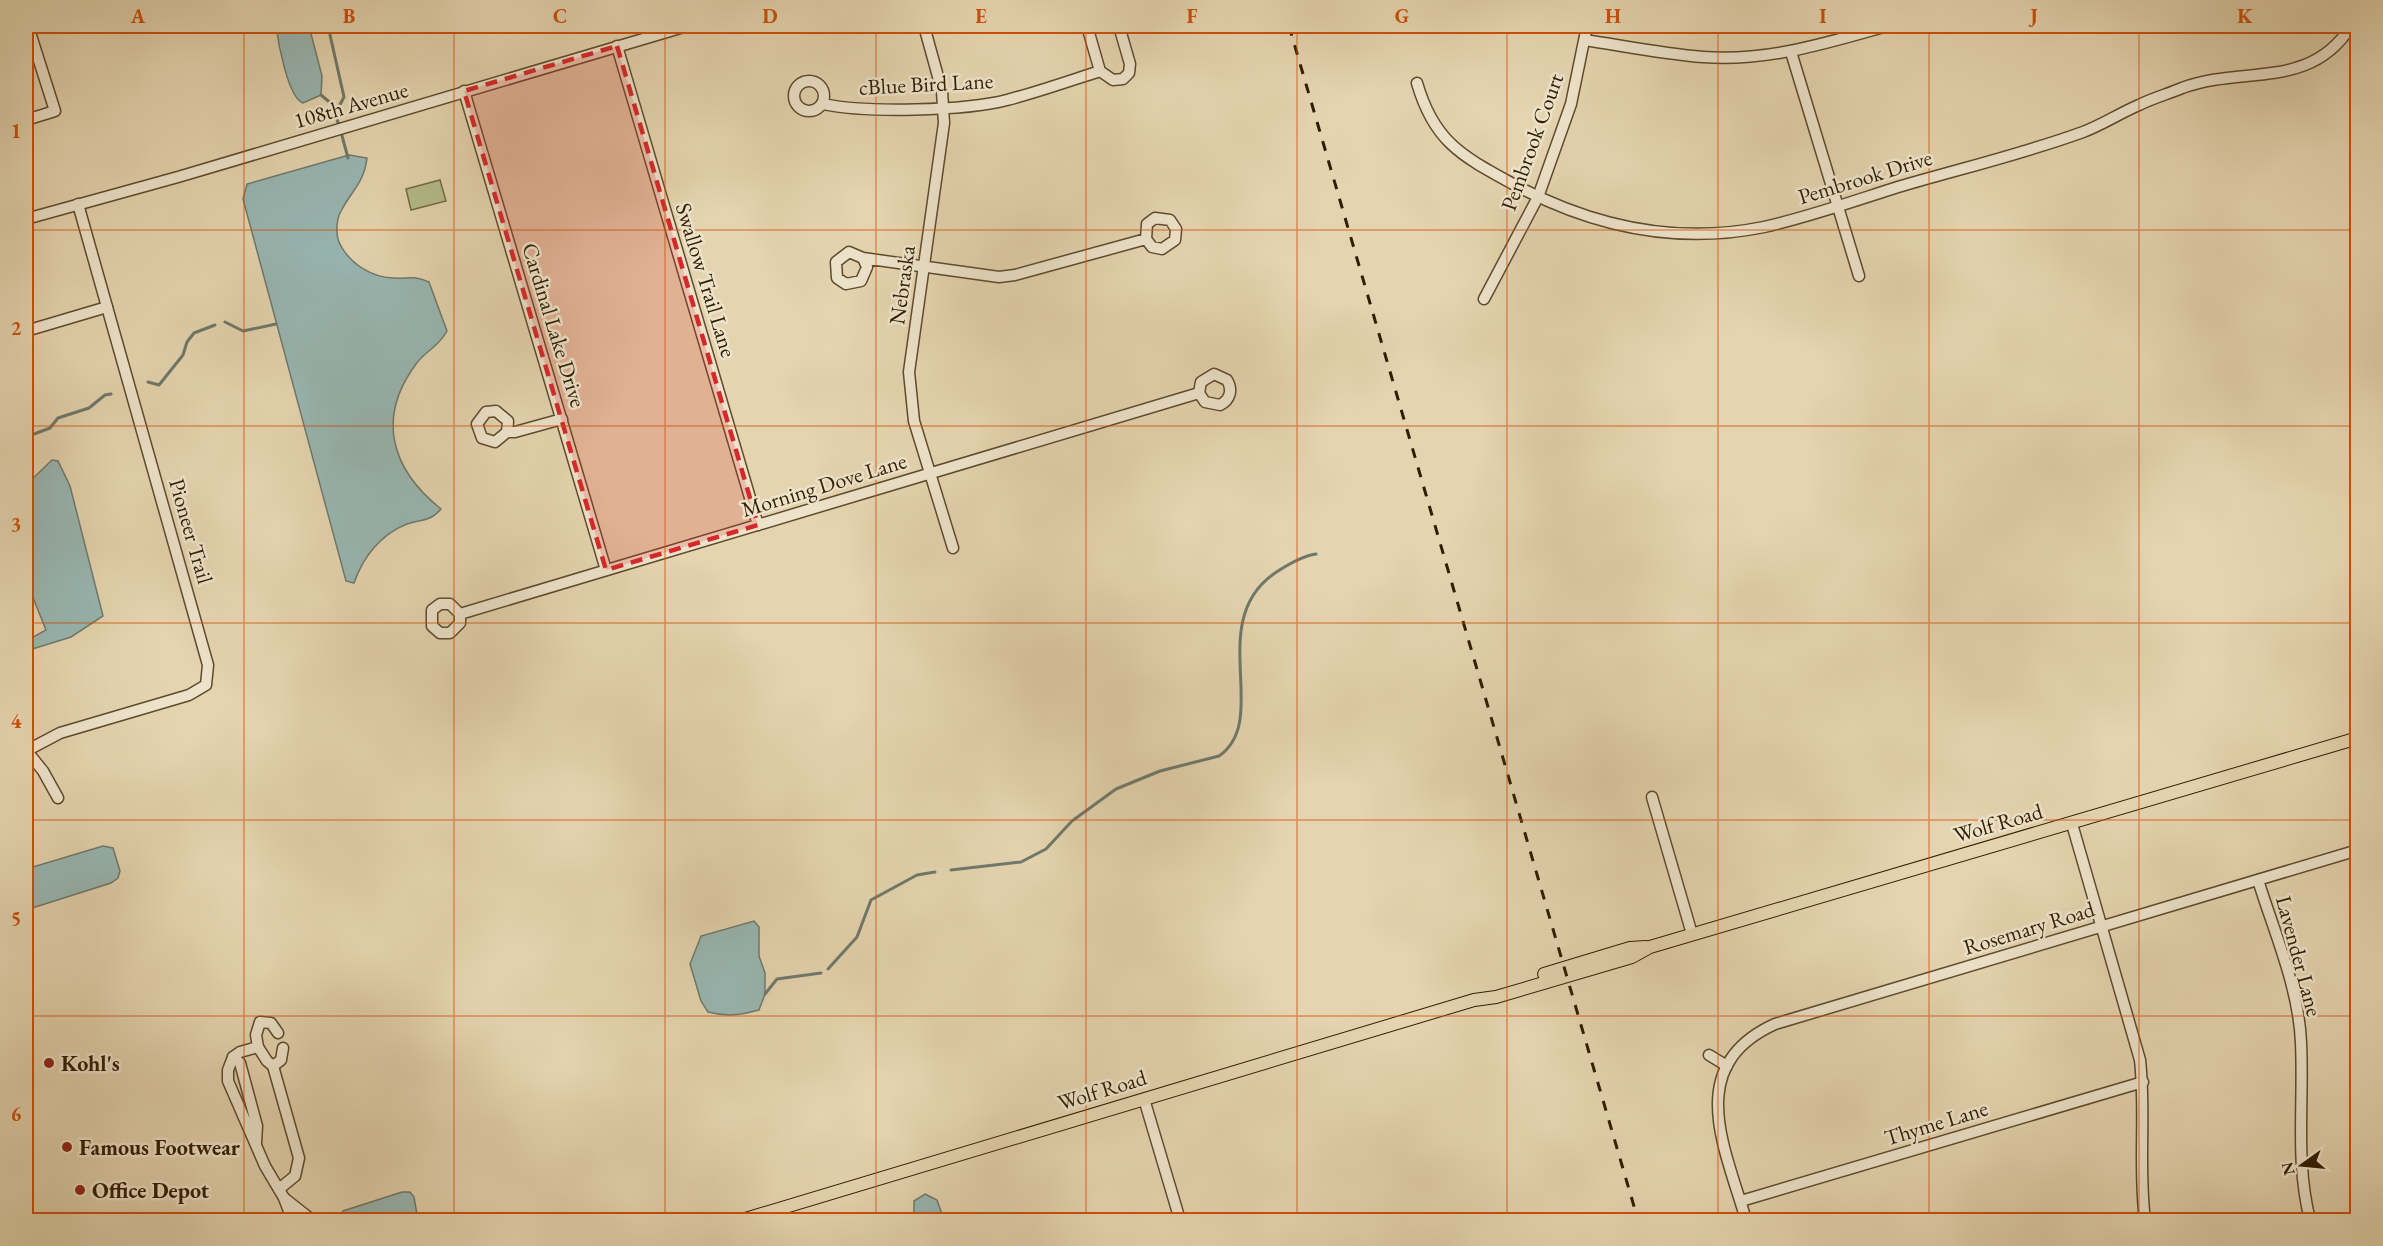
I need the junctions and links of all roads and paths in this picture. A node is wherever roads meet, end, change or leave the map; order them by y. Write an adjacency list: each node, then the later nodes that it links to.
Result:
1 (27, 26): 17 (street)
2 (687, 26): 10 (street, 108th Avenue)
3 (924, 26): 16 (street, Nebraska)
4 (1087, 26): 12 (street)
5 (1119, 26): 12 (street, cBlue Bird Lane)
6 (1587, 26): 9 (street, Pembrook Court)
7 (1887, 26): 11 (street)
8 (2351, 26): 20 (street, Pembrook Drive)
9 (1585, 40): 11 (street); 18 (street, Pembrook Court)
10 (617, 46): 14 (street, 108th Avenue); 33 (street, Swallow Trail Lane)
11 (1791, 52): 20 (street)
12 (1100, 72): 16 (street, cBlue Bird Lane)
13 (1417, 83): 18 (street, Pembrook Drive)
14 (464, 91): 19 (street, 108th Avenue); 30 (street, Cardinal Lake Drive)
15 (823, 104): 16 (street, cBlue Bird Lane)
16 (944, 107): 24 (street, Nebraska)
17 (26, 120)
18 (1538, 197): 20 (street, Pembrook Drive); 26 (street, Pembrook Court)
19 (78, 204): 21 (street, 108th Avenue); 27 (street, Pioneer Trail)
20 (1837, 206): 25 (street)
21 (26, 219)
22 (1146, 239): 24 (street)
23 (863, 258): 24 (street)
24 (925, 266): 32 (street, Nebraska)
25 (1859, 276)
26 (1484, 299)
27 (107, 307): 28 (street); 38 (street, Pioneer Trail)
28 (26, 331)
29 (1199, 393): 32 (street, Morning Dove Lane)
30 (562, 419): 31 (street); 35 (street, Cardinal Lake Drive)
31 (507, 432)
32 (930, 474): 33 (street, Morning Dove Lane); 34 (street, Nebraska)
33 (758, 525): 35 (street, Morning Dove Lane)
34 (953, 548)
35 (606, 570): 36 (street, Morning Dove Lane)
36 (460, 614)
37 (2358, 738): 41 (main road, Wolf Road)
38 (26, 751): 40 (street)
39 (1652, 797): 45 (street)
40 (58, 798)
41 (2072, 824): 44 (street); 45 (main road, Wolf Road)
42 (2358, 850): 43 (street, Rosemary Road)
43 (2258, 880): 44 (street, Rosemary Road); 64 (street, Lavender Lane)
44 (2103, 926): 52 (street, Rosemary Road); 53 (street)
45 (1692, 934): 54 (main road, Wolf Road)
46 (278, 1033): 47 (street)
47 (258, 1047): 50 (street); 51 (street)
48 (283, 1048): 51 (street)
49 (1709, 1055): 52 (street)
50 (233, 1057): 55 (street); 55 (street)
51 (273, 1066): 56 (street)
52 (1727, 1066): 57 (street)
53 (2143, 1082): 57 (street, Thyme Lane); 63 (street)
54 (1144, 1099): 60 (main road, Wolf Road); 61 (street)
55 (256, 1143): 56 (street)
56 (281, 1193): 58 (street); 59 (street)
57 (1741, 1201): 62 (street)
58 (296, 1221)
59 (312, 1221)
60 (742, 1221)
61 (1180, 1221)
62 (1746, 1221)
63 (2145, 1221)
64 (2310, 1221)

